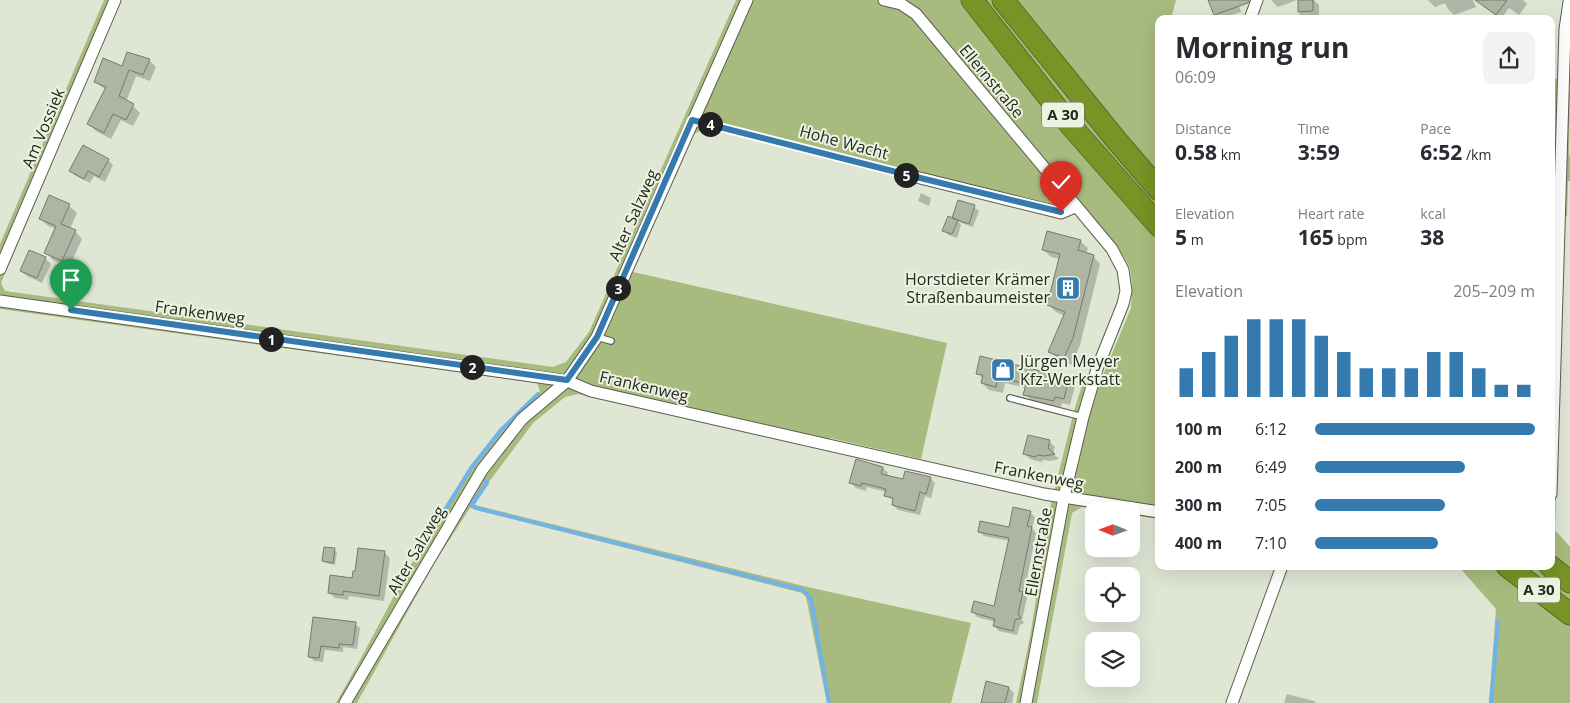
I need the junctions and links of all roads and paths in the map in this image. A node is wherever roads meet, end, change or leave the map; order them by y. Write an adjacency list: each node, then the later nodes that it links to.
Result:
1 (115, 0): 14 (street, Am Vossiek)
2 (746, 0): 9 (street, Alter Salzweg)
3 (884, 0): 12 (street, Ellernstraße)
4 (972, 0): 13 (highway, A 30)
5 (1003, 0): 11 (highway, A 30)
6 (1257, 0): 8 (street)
7 (1568, 1): 18 (street)
8 (1251, 15)
9 (692, 120): 10 (path, Hohe Wacht); 16 (street, Alter Salzweg)
10 (912, 176): 12 (street)
11 (1155, 185)
12 (1075, 207): 21 (street, Ellernstraße)
13 (1155, 221)
14 (0, 270)
15 (0, 300): 19 (street, Frankenweg)
16 (597, 337): 17 (lane); 19 (street, Alter Salzweg)
17 (611, 342)
18 (1555, 361)
19 (567, 380): 22 (street, Frankenweg); 29 (street, Alter Salzweg)
20 (1010, 398): 21 (lane)
21 (1083, 416): 22 (street, Ellernstraße)
22 (1064, 497): 23 (street, Frankenweg); 30 (street, Ellernstraße)
23 (1155, 511)
24 (1281, 570): 31 (street)
25 (1513, 570): 28 (highway, A 30)
26 (1555, 570): 27 (highway, A 30)
27 (1570, 582)
28 (1570, 614)
29 (345, 703)
30 (1026, 703)
31 (1232, 703)

